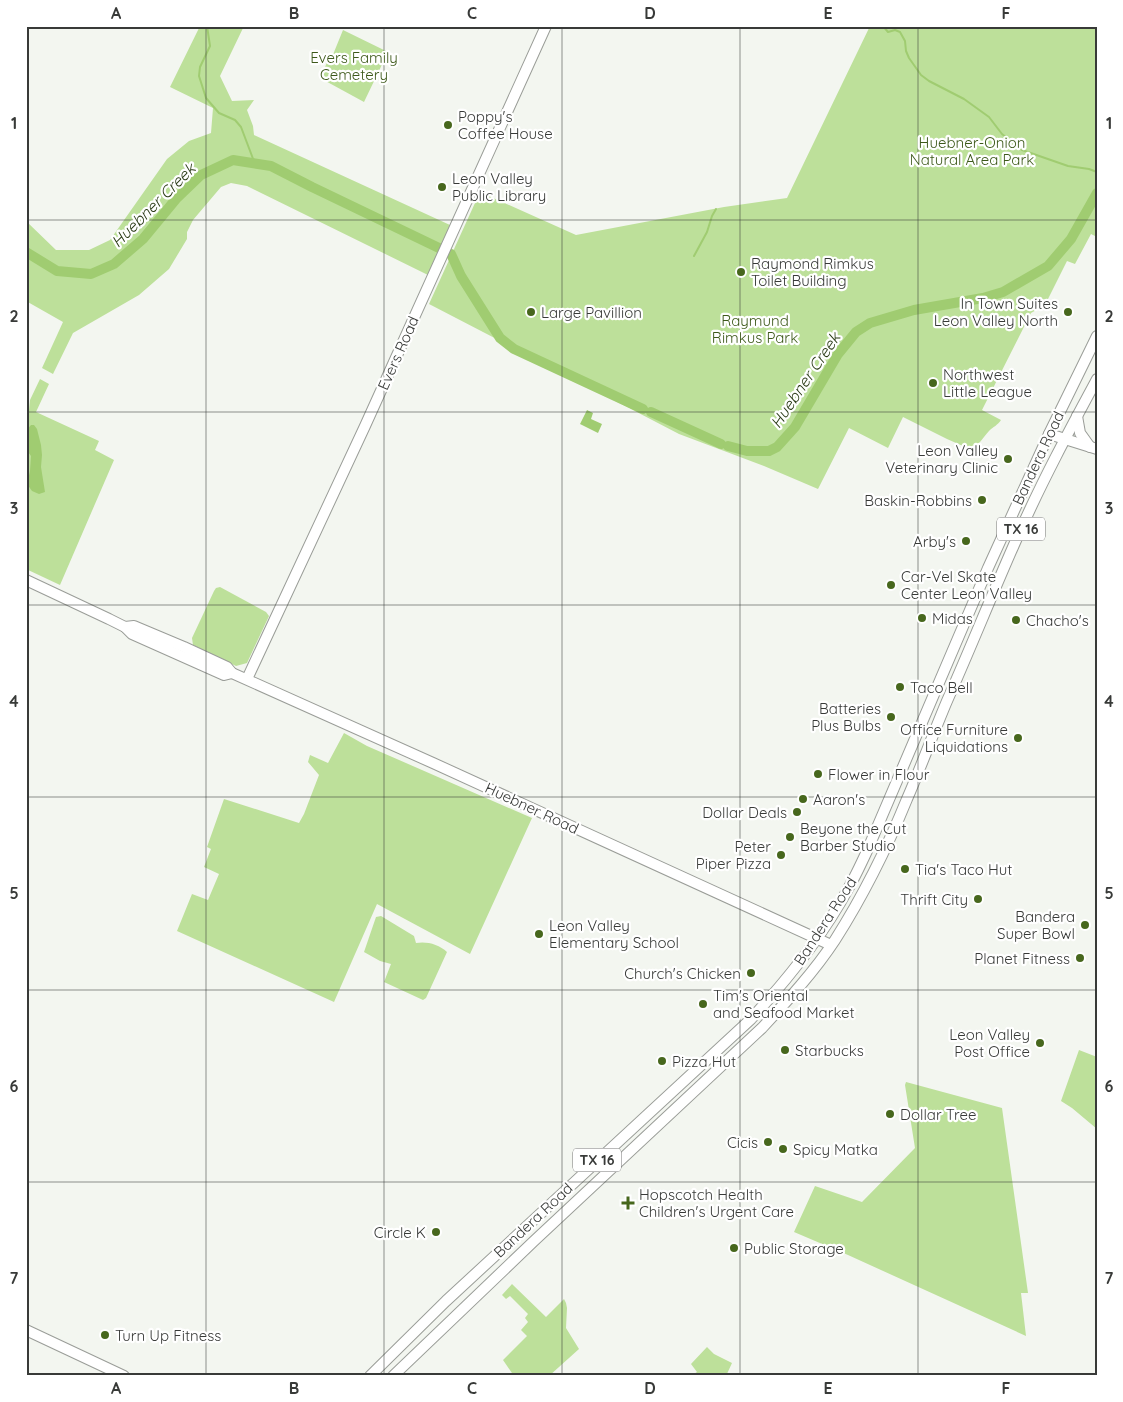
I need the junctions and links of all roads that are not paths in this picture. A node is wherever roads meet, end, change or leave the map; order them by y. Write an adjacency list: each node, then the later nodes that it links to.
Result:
1 (546, 26): 10 (main road, Evers Road)
2 (1097, 336): 5 (main road, Bandera Road / TX 16)
3 (1097, 379): 4 (main road, Bandera Road / TX 16)
4 (1077, 416): 6 (main road, Bandera Road / TX 16); 7 (main road)
5 (1049, 434): 6 (main road); 9 (main road, Bandera Road / TX 16)
6 (1065, 439): 7 (main road); 11 (main road, Bandera Road / TX 16)
7 (1094, 448)
8 (26, 580): 10 (main road, Huebner Road)
9 (941, 677): 11 (main road); 12 (main road, Bandera Road / TX 16)
10 (247, 679): 12 (main road, Huebner Road)
11 (956, 683): 13 (main road, Bandera Road / TX 16)
12 (816, 939): 13 (main road, Huebner Road); 14 (main road, Bandera Road / TX 16)
13 (831, 945): 15 (main road, Bandera Road / TX 16)
14 (709, 1057): 15 (main road); 18 (main road, Bandera Road / TX 16)
15 (718, 1069): 19 (main road, Bandera Road / TX 16)
16 (26, 1330): 17 (main road)
17 (124, 1376)
18 (370, 1376)
19 (393, 1376)

